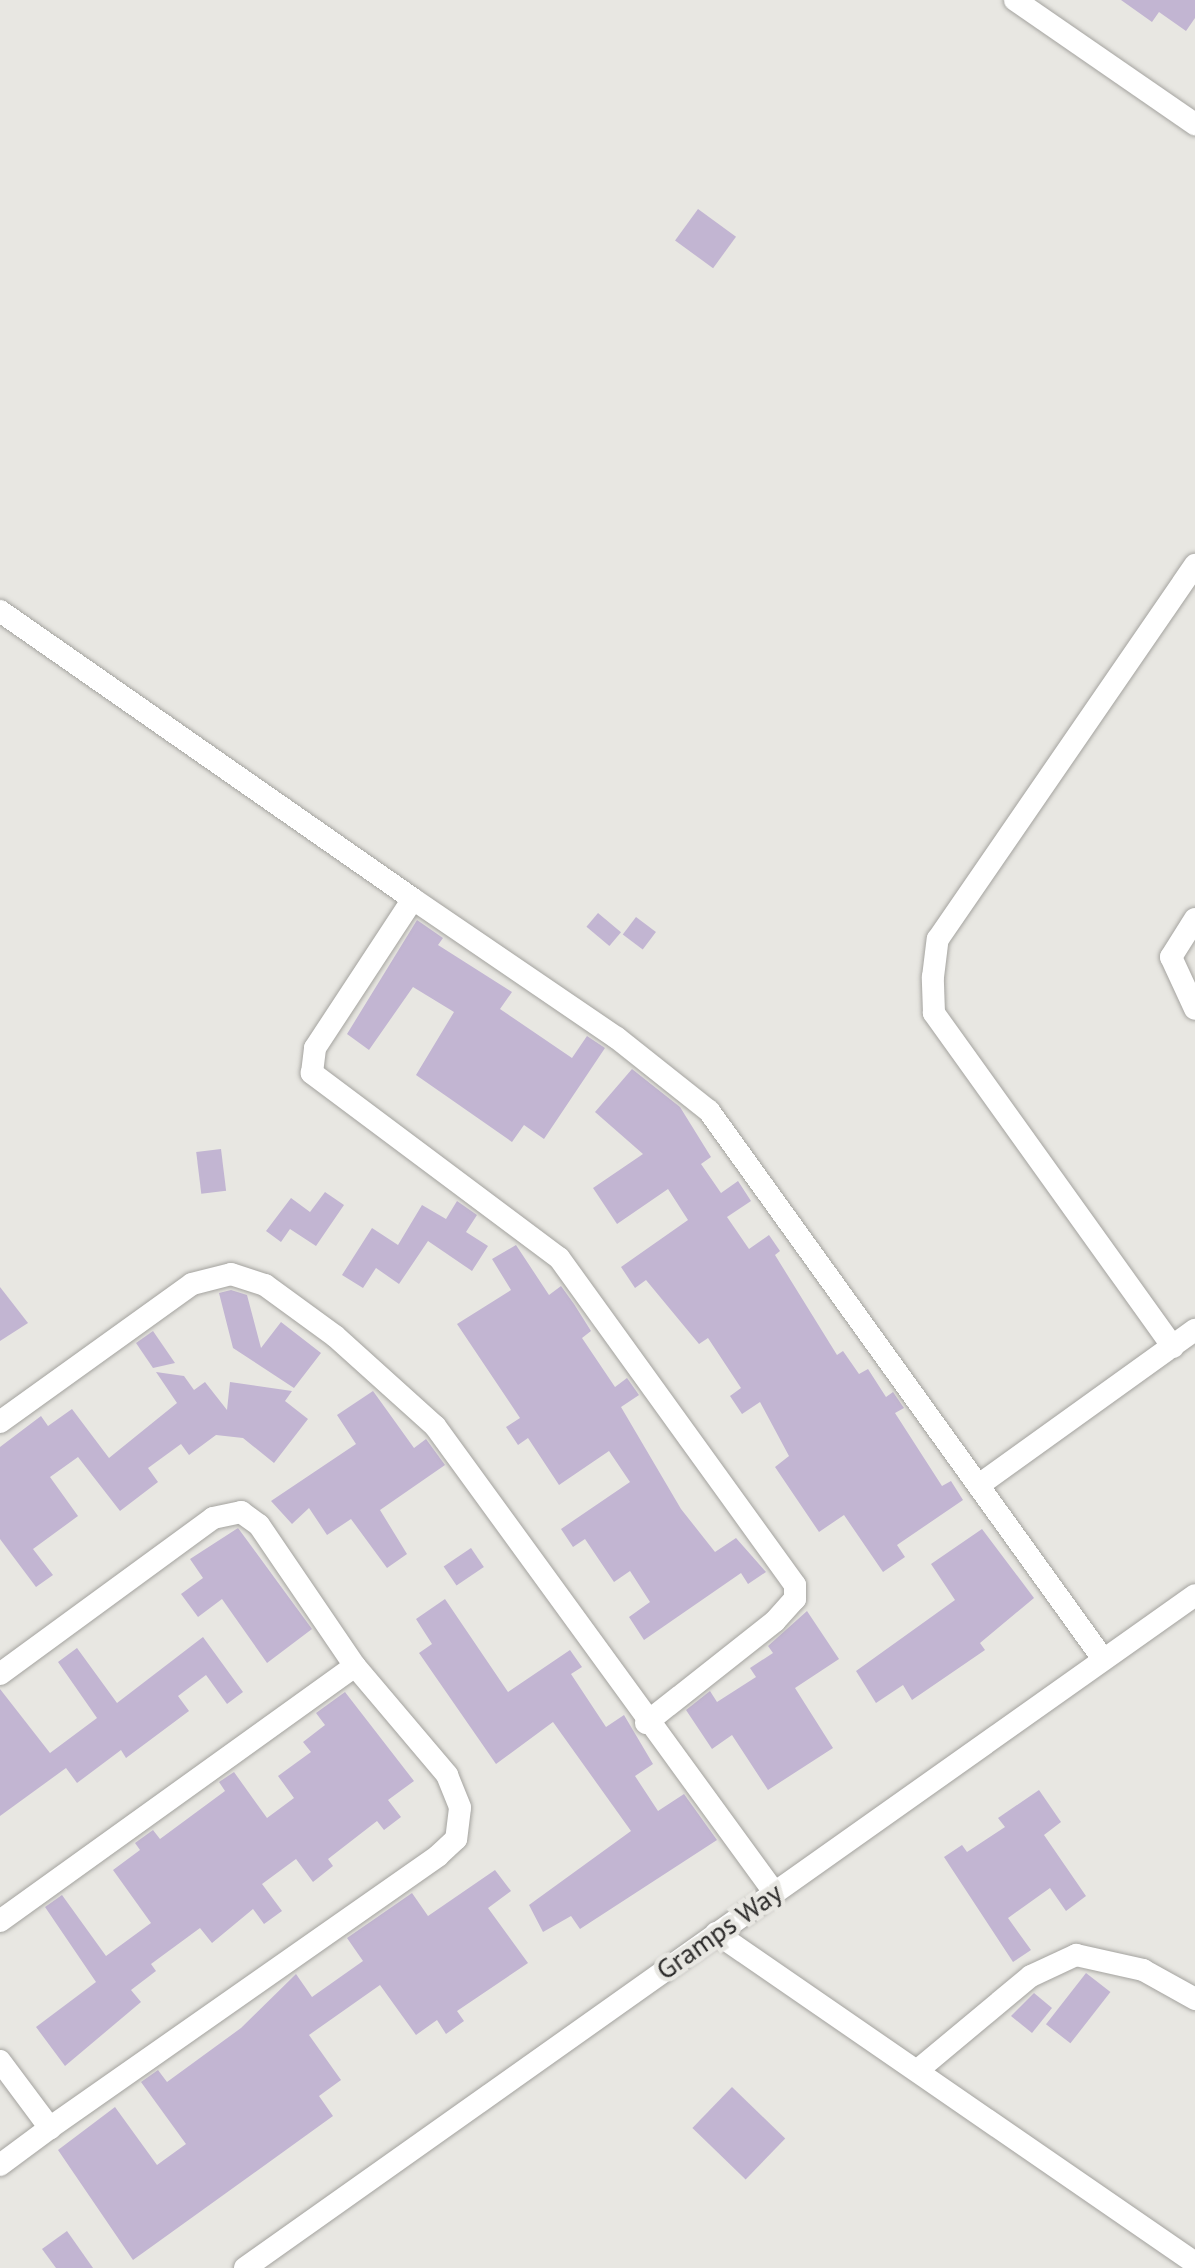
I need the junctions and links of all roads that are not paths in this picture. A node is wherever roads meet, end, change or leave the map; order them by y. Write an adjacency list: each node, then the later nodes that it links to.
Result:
1 (1015, 0): 2 (street)
2 (1195, 124)
3 (1195, 565): 9 (street)
4 (0, 611): 5 (street)
5 (414, 899): 11 (street); 16 (street)
6 (1195, 919): 7 (street)
7 (1195, 1009)
8 (1195, 1330): 9 (street)
9 (1172, 1347): 11 (street)
10 (0, 1422): 16 (street)
11 (979, 1485): 13 (street)
12 (1195, 1595): 13 (street, Gramps Way)
13 (1103, 1659): 17 (street, Gramps Way)
14 (355, 1666): 15 (street); 18 (street); 23 (street)
15 (0, 1674)
16 (646, 1723): 17 (street)
17 (774, 1892): 19 (street, Gramps Way)
18 (0, 1922)
19 (716, 1932): 22 (street); 26 (street, Gramps Way)
20 (1195, 2000): 22 (street)
21 (0, 2061): 23 (street)
22 (918, 2070): 25 (street)
23 (50, 2128): 24 (street)
24 (0, 2164)
25 (1195, 2263)
26 (244, 2268)

